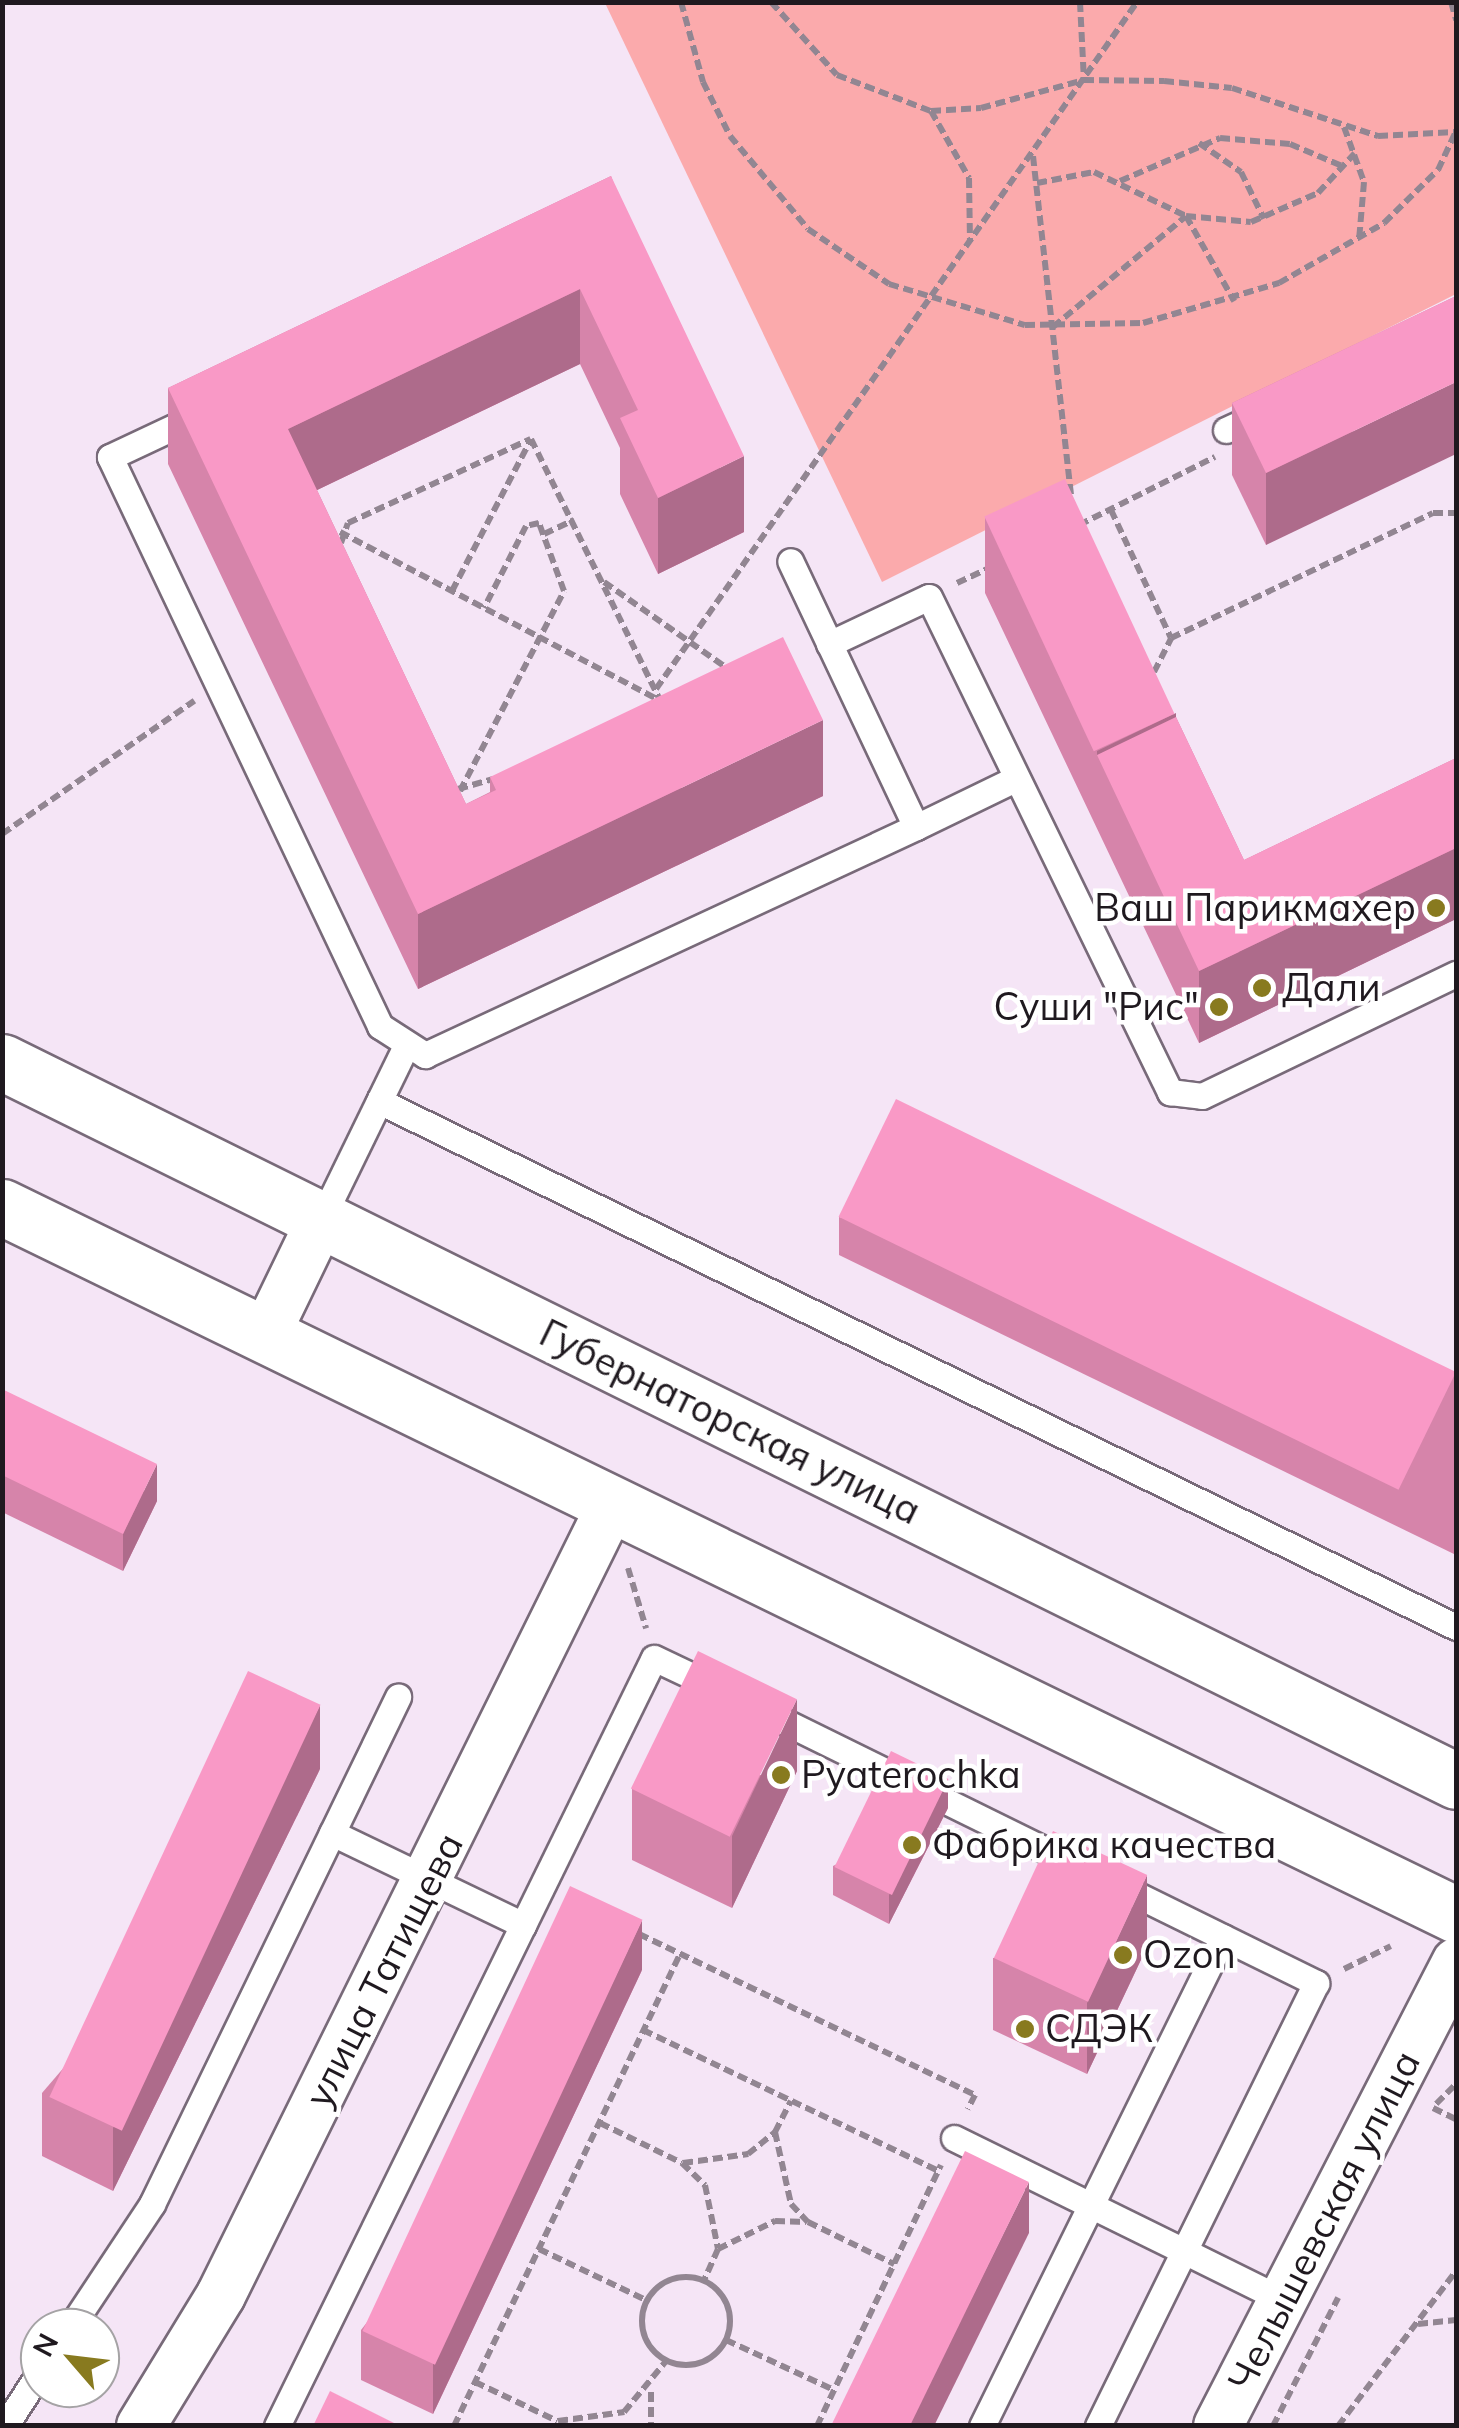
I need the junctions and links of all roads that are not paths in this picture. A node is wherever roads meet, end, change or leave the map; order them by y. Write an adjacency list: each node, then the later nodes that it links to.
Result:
1 (1297, 396): 3 (lane)
2 (216, 406): 9 (lane)
3 (1226, 430)
4 (790, 561): 5 (lane)
5 (830, 644): 6 (lane); 7 (lane)
6 (1016, 779): 7 (lane); 8 (lane)
7 (916, 827): 9 (lane)
8 (1456, 974)
9 (406, 1046): 11 (lane)
10 (2, 1062): 13 (street, Губернаторская улица)
11 (378, 1102): 13 (lane); 16 (lane)
12 (2, 1207): 14 (street)
13 (321, 1220): 14 (street); 18 (street, Губернаторская улица)
14 (265, 1336): 15 (street)
15 (611, 1506): 20 (street, улица Татищева); 21 (street)
16 (1456, 1626)
17 (398, 1697): 19 (lane)
18 (1456, 1781)
19 (332, 1832): 20 (lane); 29 (lane)
20 (431, 1880): 22 (lane); 32 (street, улица Татищева)
21 (1456, 1915)
22 (523, 1925): 23 (lane); 33 (lane)
23 (1222, 1936): 26 (lane); 27 (lane)
24 (1456, 1963): 28 (street, Челышевская улица)
25 (954, 2138): 26 (lane)
26 (1090, 2205): 27 (lane); 34 (lane)
27 (1184, 2251): 28 (lane); 35 (lane)
28 (1283, 2300): 36 (street, Челышевская улица)
29 (83, 2308)
30 (11, 2396): 31 (lane)
31 (4, 2426)
32 (140, 2426)
33 (277, 2426)
34 (982, 2426)
35 (1098, 2426)
36 (1218, 2426)

